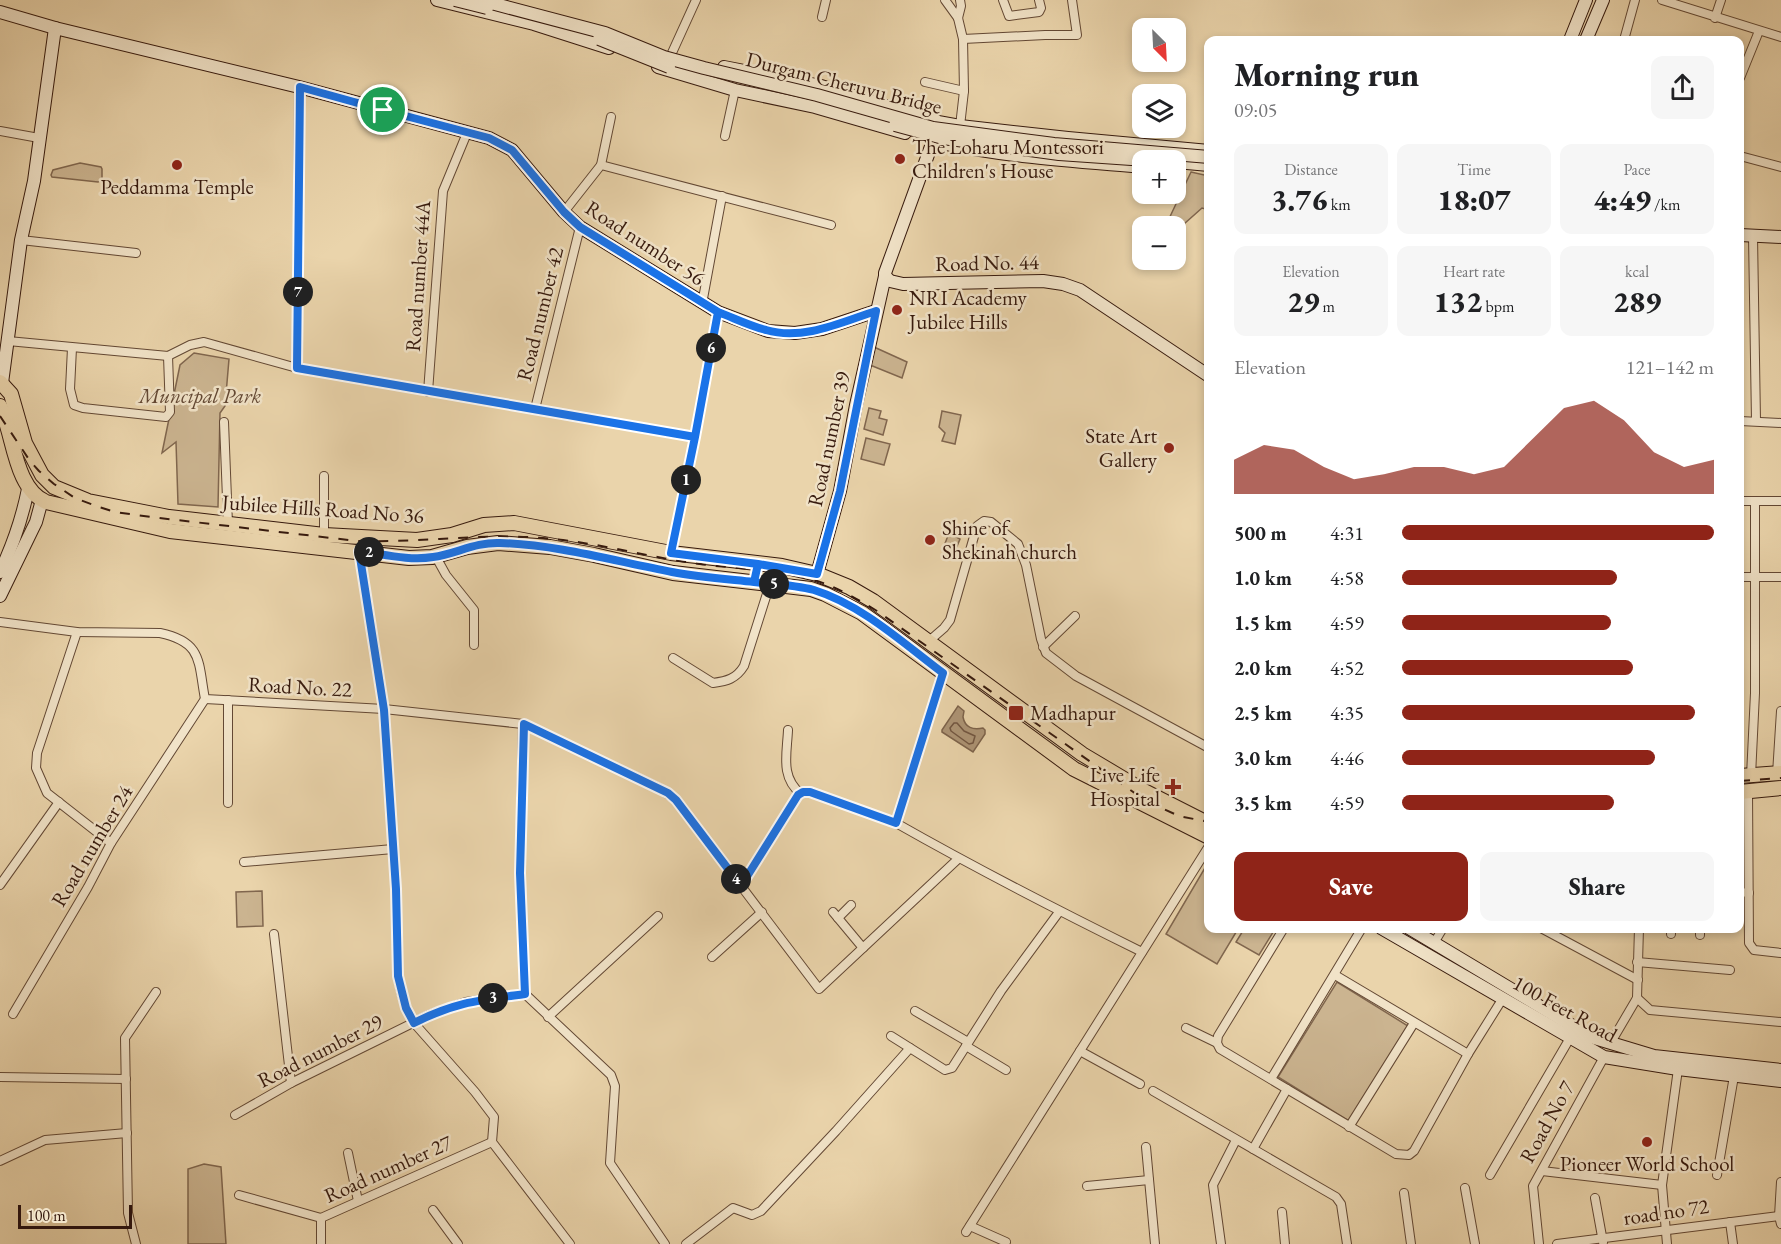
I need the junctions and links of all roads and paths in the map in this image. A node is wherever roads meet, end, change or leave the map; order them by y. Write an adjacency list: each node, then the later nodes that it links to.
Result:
1 (436, 0): 23 (main road)
2 (455, 0): 51 (main road, Durgam Cheruvu Bridge, bridge)
3 (480, 0): 49 (main road, Durgam Cheruvu Bridge, bridge)
4 (499, 0): 16 (main road)
5 (696, 0): 33 (street)
6 (826, 0): 20 (street)
7 (945, 0): 21 (street)
8 (960, 0): 21 (street)
9 (1002, 0): 10 (street)
10 (1039, 0)
11 (1072, 0): 32 (street)
12 (1586, 0): 19 (main road)
13 (1635, 0): 30 (street)
14 (1721, 0): 22 (street)
15 (1666, 1): 22 (street)
16 (522, 6): 23 (main road); 33 (main road)
17 (1601, 6): 28 (main road); 29 (main road)
18 (0, 12): 24 (main road, Road number 56)
19 (1581, 13): 26 (main road); 27 (main road)
20 (822, 17)
21 (958, 18): 32 (street)
22 (1715, 18): 25 (street)
23 (519, 21): 37 (main road)
24 (55, 28): 36 (main road, Road number 56); 44 (main road)
25 (1759, 31): 31 (street); 34 (street)
26 (1566, 36)
27 (1572, 36)
28 (1588, 36)
29 (1595, 36)
30 (1625, 36)
31 (1781, 37)
32 (963, 39): 38 (street)
33 (671, 55): 40 (main road)
34 (1744, 68)
35 (925, 82): 38 (street)
36 (300, 87): 42 (main road, Road number 56); 75 (street)
37 (735, 90): 43 (street); 46 (main road)
38 (964, 91): 40 (street)
39 (610, 117): 54 (street)
40 (960, 126): 45 (main road)
41 (0, 131): 44 (street)
42 (467, 133): 61 (main road, Road number 56); 78 (street, Road number 44A)
43 (725, 136)
44 (39, 138): 66 (main road)
45 (1068, 138): 47 (main road); 52 (main road)
46 (933, 141): 52 (main road); 68 (main road)
47 (1204, 151)
48 (1781, 156): 57 (street)
49 (1204, 157)
50 (1744, 157): 57 (street)
51 (1132, 159)
52 (1052, 160): 56 (main road)
53 (1186, 163): 55 (main road)
54 (601, 165): 60 (street); 61 (street)
55 (1204, 165)
56 (1132, 166)
57 (1779, 167)
58 (1186, 170): 59 (main road)
59 (1204, 172)
60 (722, 196): 62 (street); 69 (street)
61 (564, 212): 63 (main road, Road number 56)
62 (831, 225)
63 (580, 227): 69 (main road, Road number 56); 80 (street, Road number 42)
64 (1746, 235): 65 (main road); 81 (street)
65 (1781, 237)
66 (21, 240): 67 (street); 72 (main road)
67 (136, 253)
68 (885, 276): 70 (main road, Road number 39); 76 (main road, Road No. 44)
69 (702, 304): 71 (main road, Road number 56)
70 (876, 311): 71 (main road, Road number 56); 103 (main road, Road number 39)
71 (718, 312): 85 (street)
72 (8, 341): 73 (street); 77 (main road)
73 (72, 348): 74 (street); 74 (street)
74 (168, 356): 75 (street)
75 (297, 368): 78 (street)
76 (1204, 373)
77 (1, 382): 94 (main road, Jubilee Hills Road No 36)
78 (428, 392): 80 (street)
79 (0, 406): 87 (main road)
80 (535, 409): 85 (street)
81 (1756, 421): 83 (street); 84 (street)
82 (224, 422): 94 (street)
83 (1744, 422)
84 (1781, 423)
85 (695, 437): 99 (street)
86 (324, 476): 96 (street)
87 (28, 489): 91 (main road, Jubilee Hills Road No 36); 92 (main road)
88 (1744, 501): 89 (street)
89 (1755, 501): 90 (street); 104 (street)
90 (1781, 501)
91 (41, 504): 93 (main road); 97 (main road, Jubilee Hills Road No 36)
92 (23, 517): 93 (main road); 102 (main road)
93 (36, 522): 109 (main road)
94 (228, 524): 95 (main road, Jubilee Hills Road No 36)
95 (260, 527): 96 (main road, Jubilee Hills Road No 36); 97 (main road)
96 (324, 535): 99 (main road, Jubilee Hills Road No 36)
97 (258, 541): 98 (main road, Jubilee Hills Road No 36)
98 (359, 551): 100 (main road, Jubilee Hills Road No 36); 120 (street)
99 (671, 553): 101 (main road, Jubilee Hills Road No 36)
100 (436, 556): 107 (main road, Jubilee Hills Road No 36); 114 (street)
101 (758, 564): 103 (main road, Jubilee Hills Road No 36); 107 (main road)
102 (0, 572)
103 (817, 574): 113 (main road, Jubilee Hills Road No 36)
104 (1754, 576): 105 (street); 106 (street); 126 (street)
105 (1744, 577)
106 (1781, 577)
107 (754, 582): 108 (main road, Jubilee Hills Road No 36)
108 (770, 584): 116 (street); 117 (main road, Jubilee Hills Road No 36)
109 (0, 596)
110 (1075, 616): 115 (street)
111 (0, 622): 112 (street)
112 (77, 632): 118 (street); 130 (street)
113 (929, 641): 115 (street); 132 (main road, Jubilee Hills Road No 36)
114 (474, 645)
115 (1043, 647): 124 (street)
116 (673, 658)
117 (943, 673): 133 (street); 134 (main road, Jubilee Hills Road No 36)
118 (205, 699): 119 (street, Road No. 22); 135 (street, Road number 24)
119 (228, 700): 120 (street, Road No. 22); 131 (street)
120 (384, 710): 122 (street, Road No. 22); 136 (street)
121 (1781, 711): 125 (street)
122 (524, 724): 141 (street, Road No. 22); 165 (street)
123 (788, 730): 129 (street)
124 (1204, 745)
125 (1779, 774): 126 (main road)
126 (1745, 776)
127 (1781, 788): 128 (main road)
128 (1744, 792): 142 (street)
129 (801, 794): 133 (street); 141 (street)
130 (59, 802): 135 (street); 140 (street)
131 (228, 803)
132 (1204, 821)
133 (896, 823): 138 (street)
134 (1204, 834)
135 (111, 843): 170 (street, Road number 24)
136 (393, 849): 139 (street); 173 (street)
137 (1204, 854): 157 (street)
138 (958, 859): 145 (street); 156 (street)
139 (244, 862)
140 (0, 885)
141 (741, 886): 144 (street, Road No. 22)
142 (1744, 893): 158 (street)
143 (851, 905): 156 (street)
144 (762, 912): 156 (street, Road No. 22); 159 (street)
145 (1059, 912): 157 (street); 179 (street)
146 (658, 916): 171 (street)
147 (1281, 933): 178 (street)
148 (1359, 933): 162 (street)
149 (1391, 933): 166 (main road, 100 Feet Road)
150 (1417, 933): 155 (main road, 100 Feet Road)
151 (1440, 933): 155 (street)
152 (1550, 933): 163 (street)
153 (1639, 933): 160 (street)
154 (274, 934): 193 (street)
155 (1434, 943): 168 (main road, 100 Feet Road)
156 (863, 948)
157 (1142, 952): 182 (street)
158 (1781, 953)
159 (712, 957)
160 (1637, 962): 161 (street); 163 (street)
161 (1730, 970)
162 (1335, 975): 174 (street); 191 (street)
163 (1638, 981): 167 (street)
164 (156, 992): 190 (street)
165 (525, 994): 171 (street); 173 (street, Road number 29)
166 (1503, 998): 168 (main road, 100 Feet Road); 183 (street)
167 (1637, 998): 172 (street); 180 (street)
168 (1524, 1004): 177 (main road, 100 Feet Road); 180 (main road, 100 Feet Road)
169 (915, 1011): 179 (street)
170 (13, 1014)
171 (548, 1017): 230 (street)
172 (1781, 1022)
173 (414, 1023): 193 (street, Road number 29); 201 (street)
174 (1414, 1023): 183 (street); 198 (street)
175 (1186, 1028): 178 (street)
176 (891, 1036): 181 (street)
177 (1570, 1038): 184 (main road, 100 Feet Road); 207 (street)
178 (1217, 1043): 191 (street)
179 (967, 1044): 181 (street); 186 (street)
180 (1610, 1044): 187 (main road, 100 Feet Road)
181 (909, 1048): 231 (street)
182 (1080, 1051): 194 (street); 225 (street)
183 (1468, 1054): 198 (street)
184 (1604, 1057): 185 (main road, 100 Feet Road); 206 (street, Road No 7)
185 (1678, 1069): 188 (main road, 100 Feet Road); 211 (street)
186 (1006, 1070)
187 (1781, 1070)
188 (1734, 1076): 192 (main road, 100 Feet Road); 208 (street)
189 (0, 1077): 190 (street)
190 (126, 1079): 199 (street)
191 (1271, 1079): 195 (street)
192 (1781, 1081)
193 (291, 1083): 197 (street, Road number 29)
194 (1140, 1084)
195 (1287, 1089): 198 (street); 203 (street)
196 (1153, 1091): 200 (street)
197 (235, 1116)
198 (1349, 1127)
199 (127, 1133): 205 (street); 226 (street)
200 (1236, 1140): 203 (street); 233 (street)
201 (492, 1142): 217 (street, Road number 27); 229 (street)
202 (1146, 1147): 209 (street)
203 (1253, 1149): 235 (street)
204 (348, 1153): 217 (street)
205 (0, 1161)
206 (1542, 1171): 211 (street); 238 (street, Road No 7)
207 (1490, 1175)
208 (1717, 1175)
209 (1149, 1180): 212 (street); 232 (street)
210 (1781, 1182): 221 (street)
211 (1662, 1185): 223 (street)
212 (1087, 1186)
213 (1465, 1188): 237 (street)
214 (1404, 1193): 236 (street)
215 (239, 1195): 220 (street)
216 (1595, 1198): 224 (street)
217 (358, 1201): 220 (street, Road number 27)
218 (433, 1210): 228 (street)
219 (1282, 1212): 234 (street)
220 (321, 1218): 227 (street, Road number 27)
221 (1780, 1220): 222 (street, road no 72)
222 (1730, 1222): 223 (street, road no 72); 241 (street)
223 (1665, 1231): 224 (street, road no 72); 240 (street)
224 (1603, 1241): 239 (street, road no 72)
225 (1006, 1242)
226 (136, 1244)
227 (321, 1244)
228 (458, 1244)
229 (570, 1244)
230 (665, 1244)
231 (686, 1244)
232 (1155, 1244)
233 (1221, 1244)
234 (1285, 1244)
235 (1347, 1244)
236 (1411, 1244)
237 (1475, 1244)
238 (1539, 1244)
239 (1557, 1244)
240 (1667, 1244)
241 (1732, 1244)

